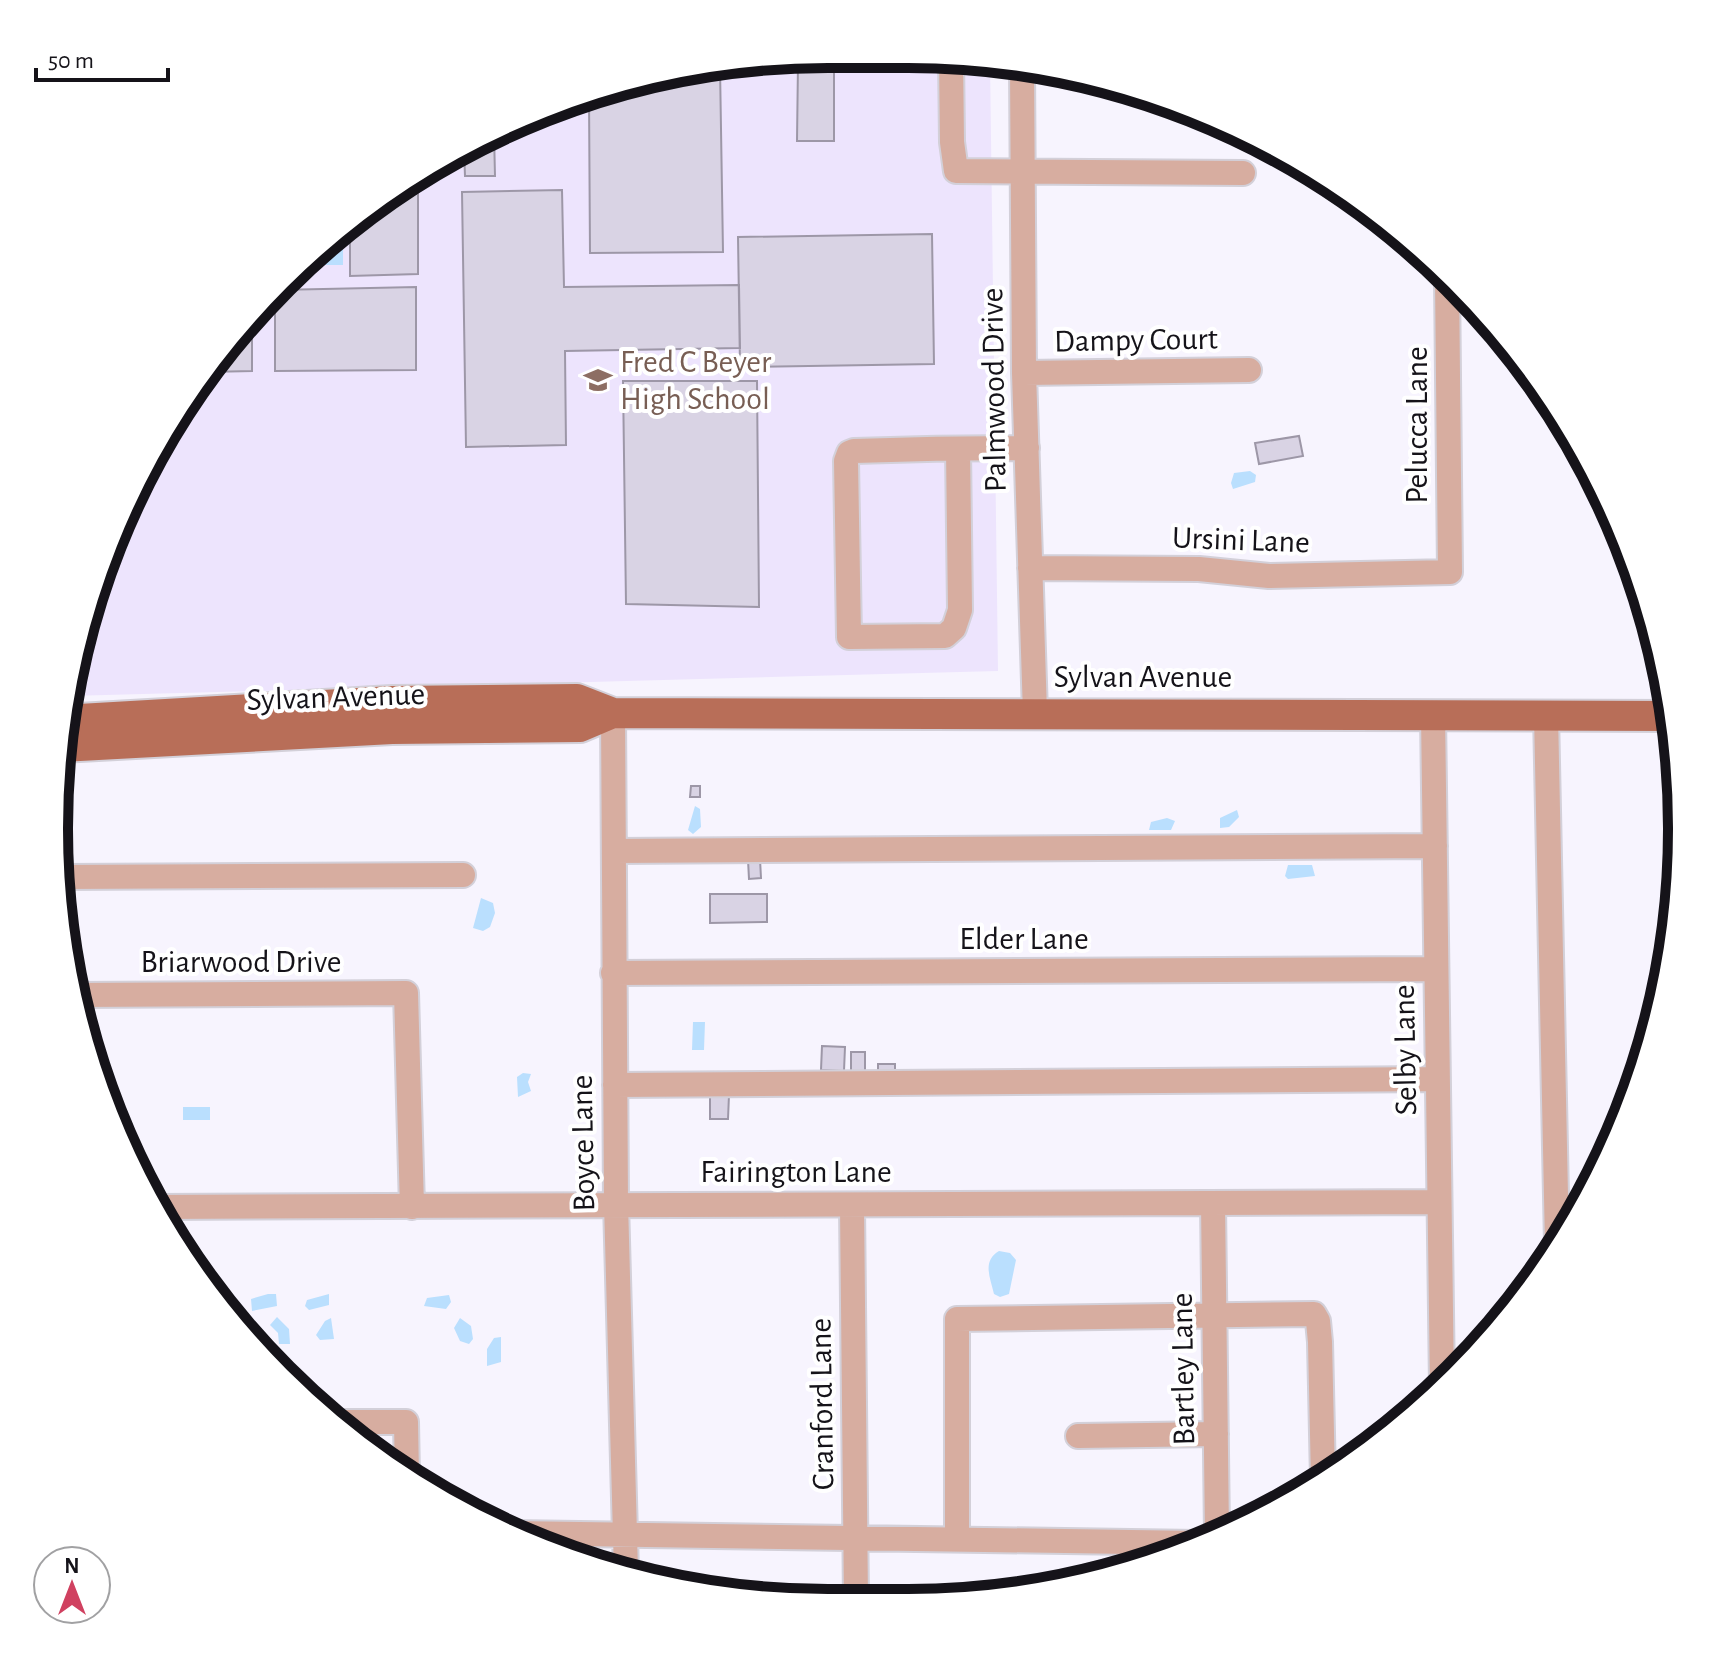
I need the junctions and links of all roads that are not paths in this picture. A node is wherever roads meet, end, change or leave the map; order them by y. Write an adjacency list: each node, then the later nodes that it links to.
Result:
1 (951, 70): 3 (street)
2 (1022, 77): 3 (street, Palmwood Drive)
3 (1023, 172): 4 (street); 7 (street, Palmwood Drive)
4 (1243, 173)
5 (1447, 293): 11 (street, Pelucca Lane)
6 (1249, 370): 7 (street, Dampy Court)
7 (1024, 373): 8 (street, Palmwood Drive)
8 (1027, 448): 9 (street); 10 (street, Palmwood Drive)
9 (958, 449): 9 (street)
10 (1030, 568): 11 (street, Ursini Lane); 13 (street, Palmwood Drive)
11 (1450, 572)
12 (613, 713): 13 (main road, Sylvan Avenue); 17 (main road, Sylvan Avenue); 18 (main road, Sylvan Avenue); 20 (street, Boyce Lane)
13 (1035, 713): 14 (main road, Sylvan Avenue)
14 (1433, 714): 15 (main road, Sylvan Avenue); 19 (street, Selby Lane)
15 (1546, 714): 16 (main road, Sylvan Avenue); 34 (street)
16 (1659, 716)
17 (77, 719)
18 (73, 746)
19 (1435, 846): 20 (street); 23 (street, Selby Lane)
20 (615, 851): 24 (street, Boyce Lane)
21 (463, 875): 22 (street)
22 (70, 877)
23 (1436, 969): 24 (street, Elder Lane); 26 (street, Selby Lane)
24 (613, 973): 27 (street, Boyce Lane)
25 (87, 995): 33 (street, Briarwood Drive)
26 (1437, 1079): 27 (street); 28 (street, Selby Lane)
27 (615, 1085): 29 (street, Boyce Lane)
28 (1439, 1202): 30 (street, Fairington Lane); 36 (street, Selby Lane)
29 (616, 1203): 31 (street, Fairington Lane); 33 (street, Fairington Lane); 44 (street, Boyce Lane)
30 (1213, 1203): 31 (street, Fairington Lane); 35 (street, Bartley Lane)
31 (852, 1205): 45 (street, Cranford Lane)
32 (169, 1207): 33 (street, Fairington Lane)
33 (412, 1207)
34 (1557, 1224)
35 (1215, 1316): 38 (street, Bartley Lane); 41 (street); 46 (street)
36 (1442, 1369)
37 (354, 1422): 40 (street)
38 (1216, 1434): 39 (street); 42 (street, Bartley Lane)
39 (1078, 1436)
40 (407, 1461)
41 (1323, 1466)
42 (1217, 1523)
43 (543, 1533): 44 (street)
44 (625, 1534): 45 (street); 48 (street, Boyce Lane)
45 (856, 1538): 46 (street); 49 (street, Cranford Lane)
46 (957, 1539): 47 (street)
47 (1169, 1543)
48 (626, 1561)
49 (856, 1589)

